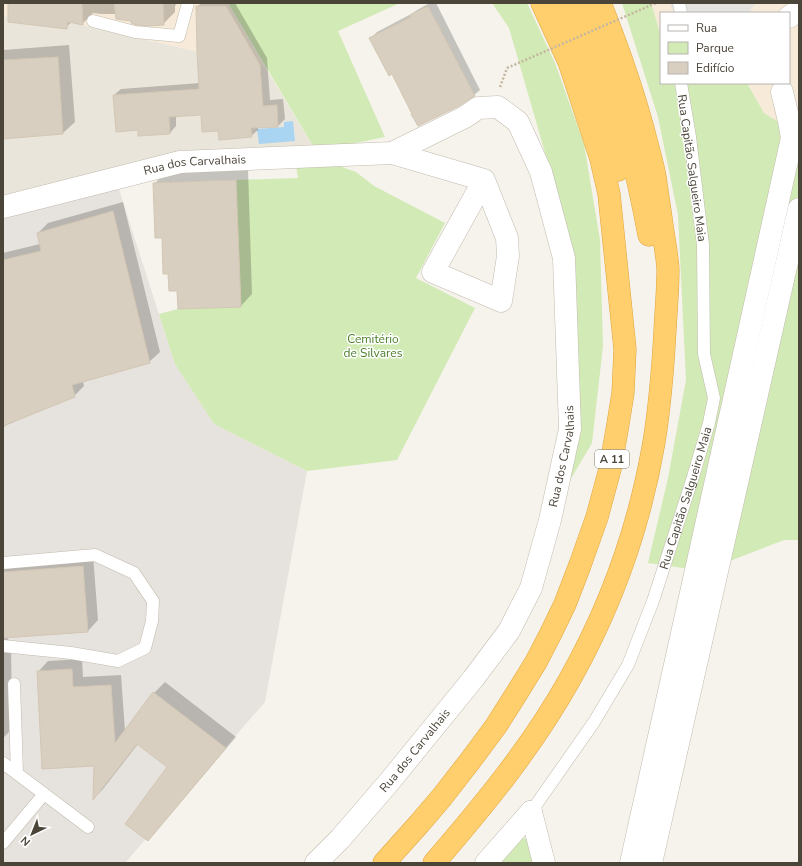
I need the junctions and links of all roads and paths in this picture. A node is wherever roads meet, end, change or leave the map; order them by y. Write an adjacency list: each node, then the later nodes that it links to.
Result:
1 (188, 3): 9 (lane)
2 (542, 3): 18 (highway, A 11)
3 (560, 3): 18 (highway, A 11)
4 (580, 3): 19 (highway)
5 (600, 3): 19 (highway)
6 (656, 3): 10 (path, bridge)
7 (799, 10): 8 (street)
8 (790, 16)
9 (93, 21)
10 (507, 68)
11 (680, 84): 26 (lane, Rua Capitão Salgueiro Maia)
12 (779, 87): 13 (street); 34 (street)
13 (799, 104)
14 (392, 153): 15 (street, Rua dos Carvalhais); 16 (street, Rua dos Carvalhais); 29 (street, Rua dos Carvalhais)
15 (484, 180): 15 (street)
16 (3, 207)
17 (799, 209): 35 (street)
18 (625, 349): 30 (highway, A 11)
19 (664, 351): 31 (highway)
20 (3, 563): 21 (lane)
21 (3, 646)
22 (14, 684): 24 (lane)
23 (3, 763): 24 (lane)
24 (17, 773): 25 (lane)
25 (44, 794): 27 (lane); 28 (lane)
26 (531, 812): 32 (street, Rua Capitão Salgueiro Maia); 33 (street)
27 (88, 827)
28 (3, 843)
29 (316, 863)
30 (384, 863)
31 (434, 863)
32 (486, 863)
33 (544, 863)
34 (631, 863)
35 (651, 863)

